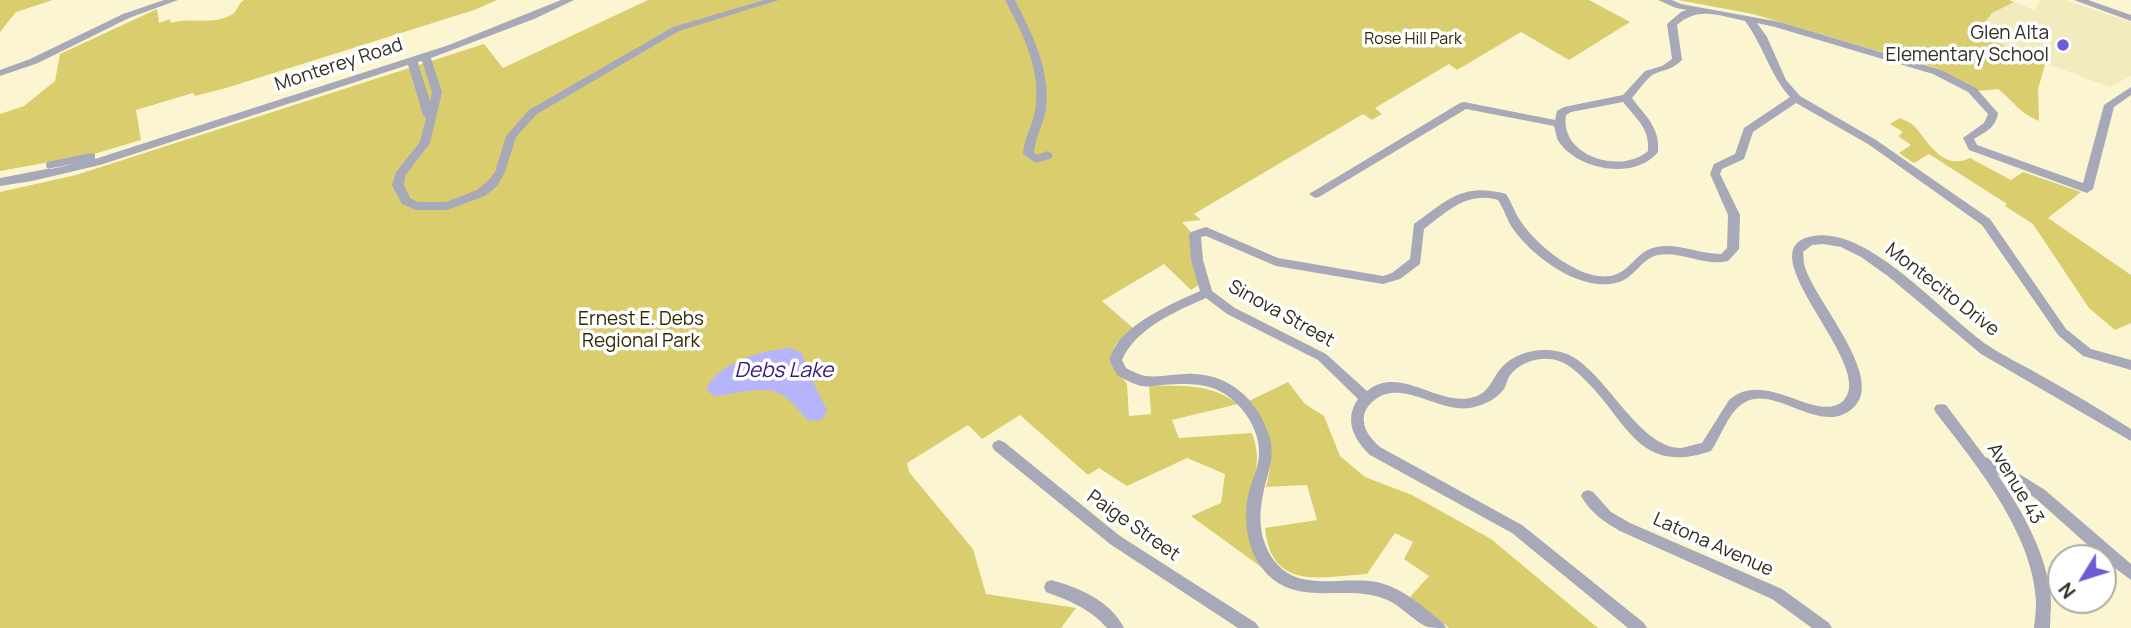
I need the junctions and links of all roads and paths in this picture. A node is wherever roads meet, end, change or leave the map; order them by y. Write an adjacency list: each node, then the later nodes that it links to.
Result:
1 (173, 0): 11 (street)
2 (569, 0): 10 (street, Monterey Road)
3 (774, 0): 18 (street)
4 (1010, 0): 20 (street)
5 (1663, 0): 7 (street)
6 (2079, 0): 9 (street)
7 (1701, 10): 8 (street); 15 (street)
8 (1748, 18): 12 (street); 16 (street)
9 (2131, 18)
10 (419, 58): 13 (street); 14 (street); 19 (street, Monterey Road)
11 (0, 73)
12 (2131, 90)
13 (437, 92): 14 (street); 18 (street)
14 (425, 97): 18 (street)
15 (1626, 98): 17 (street); 17 (street)
16 (1796, 98): 24 (street); 25 (street)
17 (1559, 124): 23 (street)
18 (425, 143)
19 (116, 155): 21 (street, Monterey Road); 22 (street, Monterey Road)
20 (1048, 155)
21 (0, 174)
22 (0, 183)
23 (1315, 194)
24 (1207, 293): 26 (street, Sinova Street); 36 (street)
25 (2131, 365)
26 (1366, 398): 28 (street, Montecito Drive); 37 (street)
27 (1941, 409): 30 (street, Avenue 43)
28 (2131, 436)
29 (999, 446): 35 (street, Paige Street)
30 (1980, 461): 32 (street); 39 (street, Avenue 43)
31 (1588, 496): 38 (street, Latona Avenue)
32 (2131, 573)
33 (1051, 587): 34 (street)
34 (1116, 628)
35 (1251, 628)
36 (1438, 628)
37 (1639, 628)
38 (1824, 628)
39 (2042, 628)

